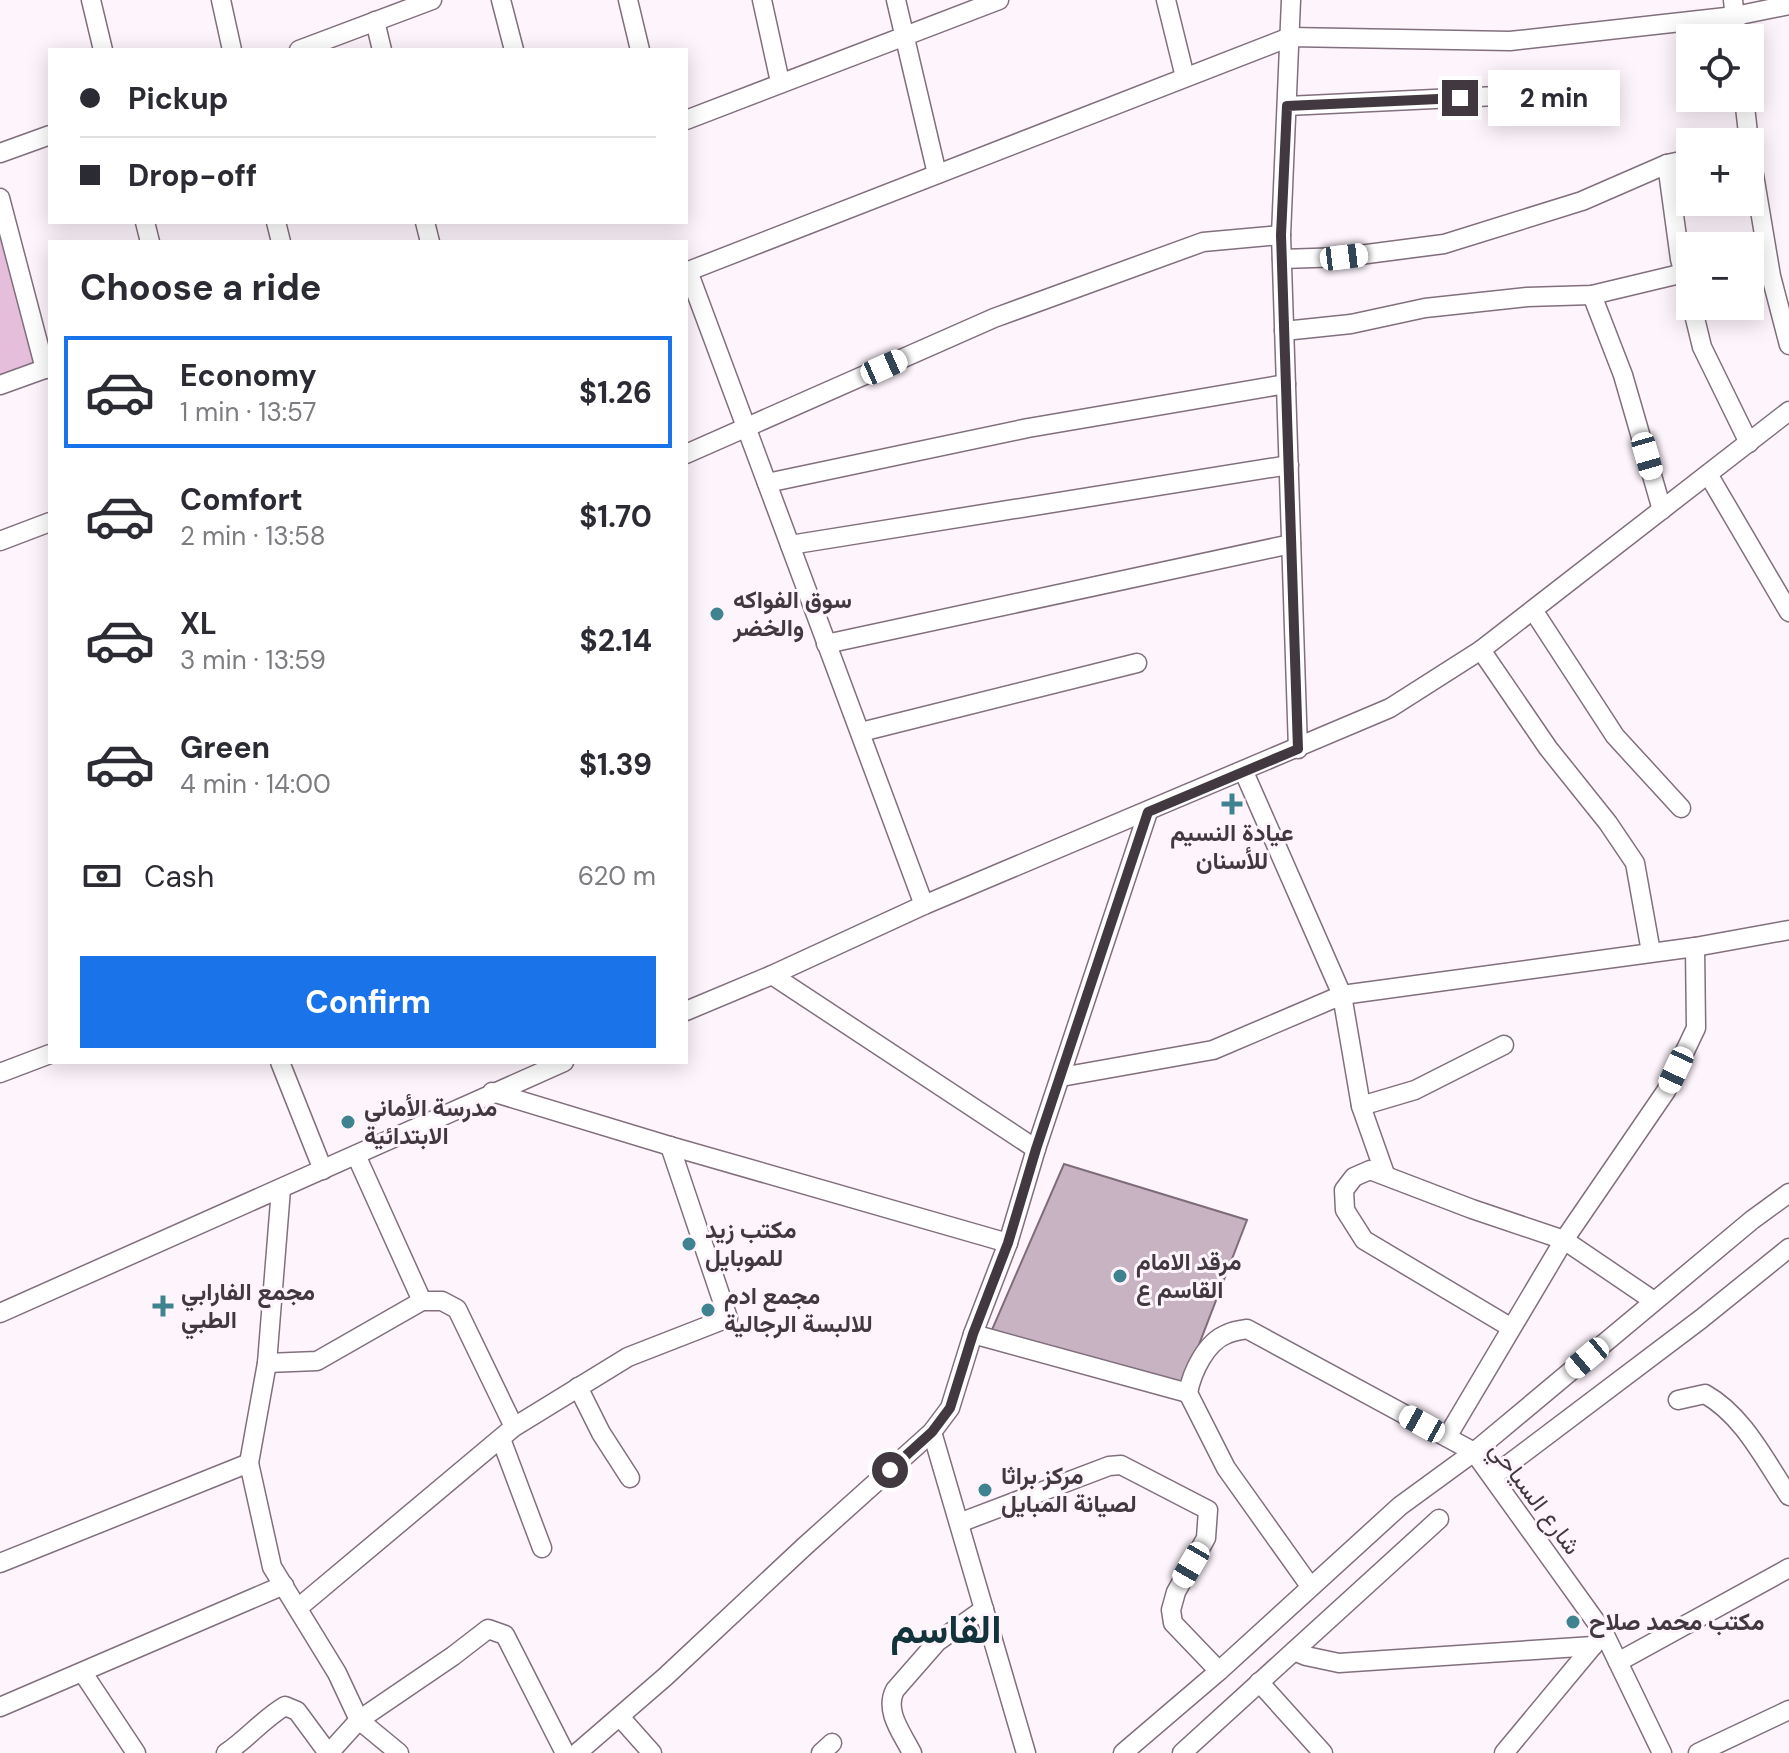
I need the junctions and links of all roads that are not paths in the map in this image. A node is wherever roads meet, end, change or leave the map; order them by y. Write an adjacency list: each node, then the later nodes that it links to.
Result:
1 (91, 0): 16 (street)
2 (221, 0): 17 (street)
3 (432, 0): 13 (street)
4 (501, 0): 20 (street)
5 (628, 0): 21 (street)
6 (762, 0): 23 (street)
7 (896, 0): 14 (street)
8 (999, 0): 14 (street)
9 (1166, 0): 22 (street)
10 (1291, 0): 15 (street)
11 (1789, 5): 12 (street)
12 (1734, 8): 15 (street)
13 (375, 21): 18 (street); 19 (street)
14 (905, 37): 23 (street); 31 (street)
15 (1290, 37): 22 (street); 25 (street)
16 (103, 48)
17 (232, 48)
18 (304, 48)
19 (382, 48)
20 (513, 48)
21 (640, 48)
22 (1185, 77): 31 (street)
23 (780, 82): 26 (street)
24 (1518, 95): 25 (street)
25 (1287, 106): 35 (street)
26 (688, 119)
27 (48, 136): 28 (street)
28 (0, 153)
29 (1676, 162): 30 (street)
30 (1667, 164): 34 (street); 36 (street)
31 (937, 174): 37 (street)
32 (0, 198): 44 (street)
33 (1761, 216): 43 (street)
34 (1678, 232)
35 (1281, 235): 36 (street); 48 (street)
36 (1282, 259): 42 (street)
37 (688, 272)
38 (688, 275): 48 (street)
39 (1676, 275): 40 (street)
40 (1592, 295): 42 (street); 54 (street)
41 (1695, 320): 49 (street)
42 (1284, 331): 45 (street)
43 (1789, 345)
44 (47, 368): 46 (street)
45 (1286, 384): 51 (street); 53 (street)
46 (0, 385)
47 (1789, 411): 49 (street)
48 (746, 429): 50 (street); 53 (street)
49 (1749, 443): 52 (street)
50 (688, 453)
51 (1289, 465): 57 (street); 58 (street)
52 (1708, 474): 54 (street); 60 (street)
53 (767, 483): 58 (street)
54 (1662, 510): 59 (street)
55 (48, 523): 56 (street)
56 (0, 541)
57 (1291, 544): 61 (street); 65 (street)
58 (790, 545): 61 (street)
59 (1533, 610): 62 (street); 67 (street)
60 (1789, 612)
61 (826, 644): 64 (street)
62 (1481, 650): 65 (street); 72 (street)
63 (1137, 663): 64 (street)
64 (861, 732): 69 (street)
65 (1298, 749): 66 (street)
66 (1244, 772): 68 (street); 74 (street)
67 (1681, 808)
68 (1148, 812): 69 (street); 81 (street)
69 (924, 905): 73 (street)
70 (1789, 930): 71 (street)
71 (1695, 947): 72 (street); 91 (street)
72 (1651, 952): 74 (street)
73 (772, 975): 75 (street); 85 (street)
74 (1342, 995): 81 (street); 83 (street)
75 (688, 1010)
76 (1504, 1045): 83 (street)
77 (48, 1055): 80 (street)
78 (281, 1064): 87 (street)
79 (559, 1064): 82 (street)
80 (0, 1073)
81 (1061, 1077): 85 (street)
82 (492, 1092): 84 (street); 86 (street)
83 (1361, 1106): 88 (street)
84 (670, 1146): 92 (street); 100 (street)
85 (1036, 1149): 92 (street)
86 (356, 1155): 87 (street); 94 (street)
87 (323, 1170): 89 (street)
88 (1385, 1174): 91 (street); 97 (street)
89 (281, 1189): 96 (street); 99 (street)
90 (1789, 1193): 95 (street)
91 (1564, 1240): 95 (street); 97 (street)
92 (1008, 1243): 98 (street)
93 (1789, 1248): 108 (street)
94 (422, 1301): 99 (street); 104 (street)
95 (1654, 1301): 106 (street)
96 (0, 1313)
97 (1510, 1327): 105 (street)
98 (973, 1334): 101 (street); 103 (street)
99 (267, 1363): 107 (street)
100 (578, 1387): 104 (street); 109 (street)
101 (1188, 1393): 105 (street, شارع السياحي); 117 (street)
102 (1678, 1400): 110 (street)
103 (932, 1432): 112 (street); 128 (street)
104 (507, 1433): 113 (street); 118 (street)
105 (1447, 1437): 106 (street, شارع السياحي)
106 (1474, 1452): 108 (street, شارع السياحي); 117 (street)
107 (249, 1463): 114 (street); 116 (street)
108 (1493, 1476): 120 (street, شارع السياحي)
109 (630, 1478)
110 (1789, 1496)
111 (1439, 1519): 121 (street)
112 (959, 1523): 119 (street); 123 (street)
113 (542, 1548)
114 (0, 1563)
115 (1789, 1568): 122 (street)
116 (284, 1585): 118 (street); 124 (street)
117 (1310, 1586): 123 (street)
118 (298, 1608): 129 (street)
119 (984, 1609): 138 (street); 139 (street)
120 (1599, 1640): 121 (street); 122 (street, شارع السياحي); 130 (street)
121 (1294, 1651): 125 (street)
122 (1618, 1662): 143 (street, شارع السياحي)
123 (1219, 1671): 140 (street)
124 (83, 1673): 126 (street); 131 (street)
125 (1259, 1682): 141 (street); 142 (street)
126 (0, 1707)
127 (1789, 1710): 144 (street)
128 (620, 1717): 136 (street); 137 (street)
129 (359, 1720): 133 (street); 134 (street); 135 (street)
130 (1513, 1750)
131 (136, 1753)
132 (226, 1753): 133 (street)
133 (329, 1753)
134 (399, 1753)
135 (565, 1753)
136 (577, 1753)
137 (652, 1753)
138 (912, 1753)
139 (1026, 1753)
140 (1123, 1753)
141 (1182, 1753)
142 (1323, 1753)
143 (1662, 1753)
144 (1698, 1753)

